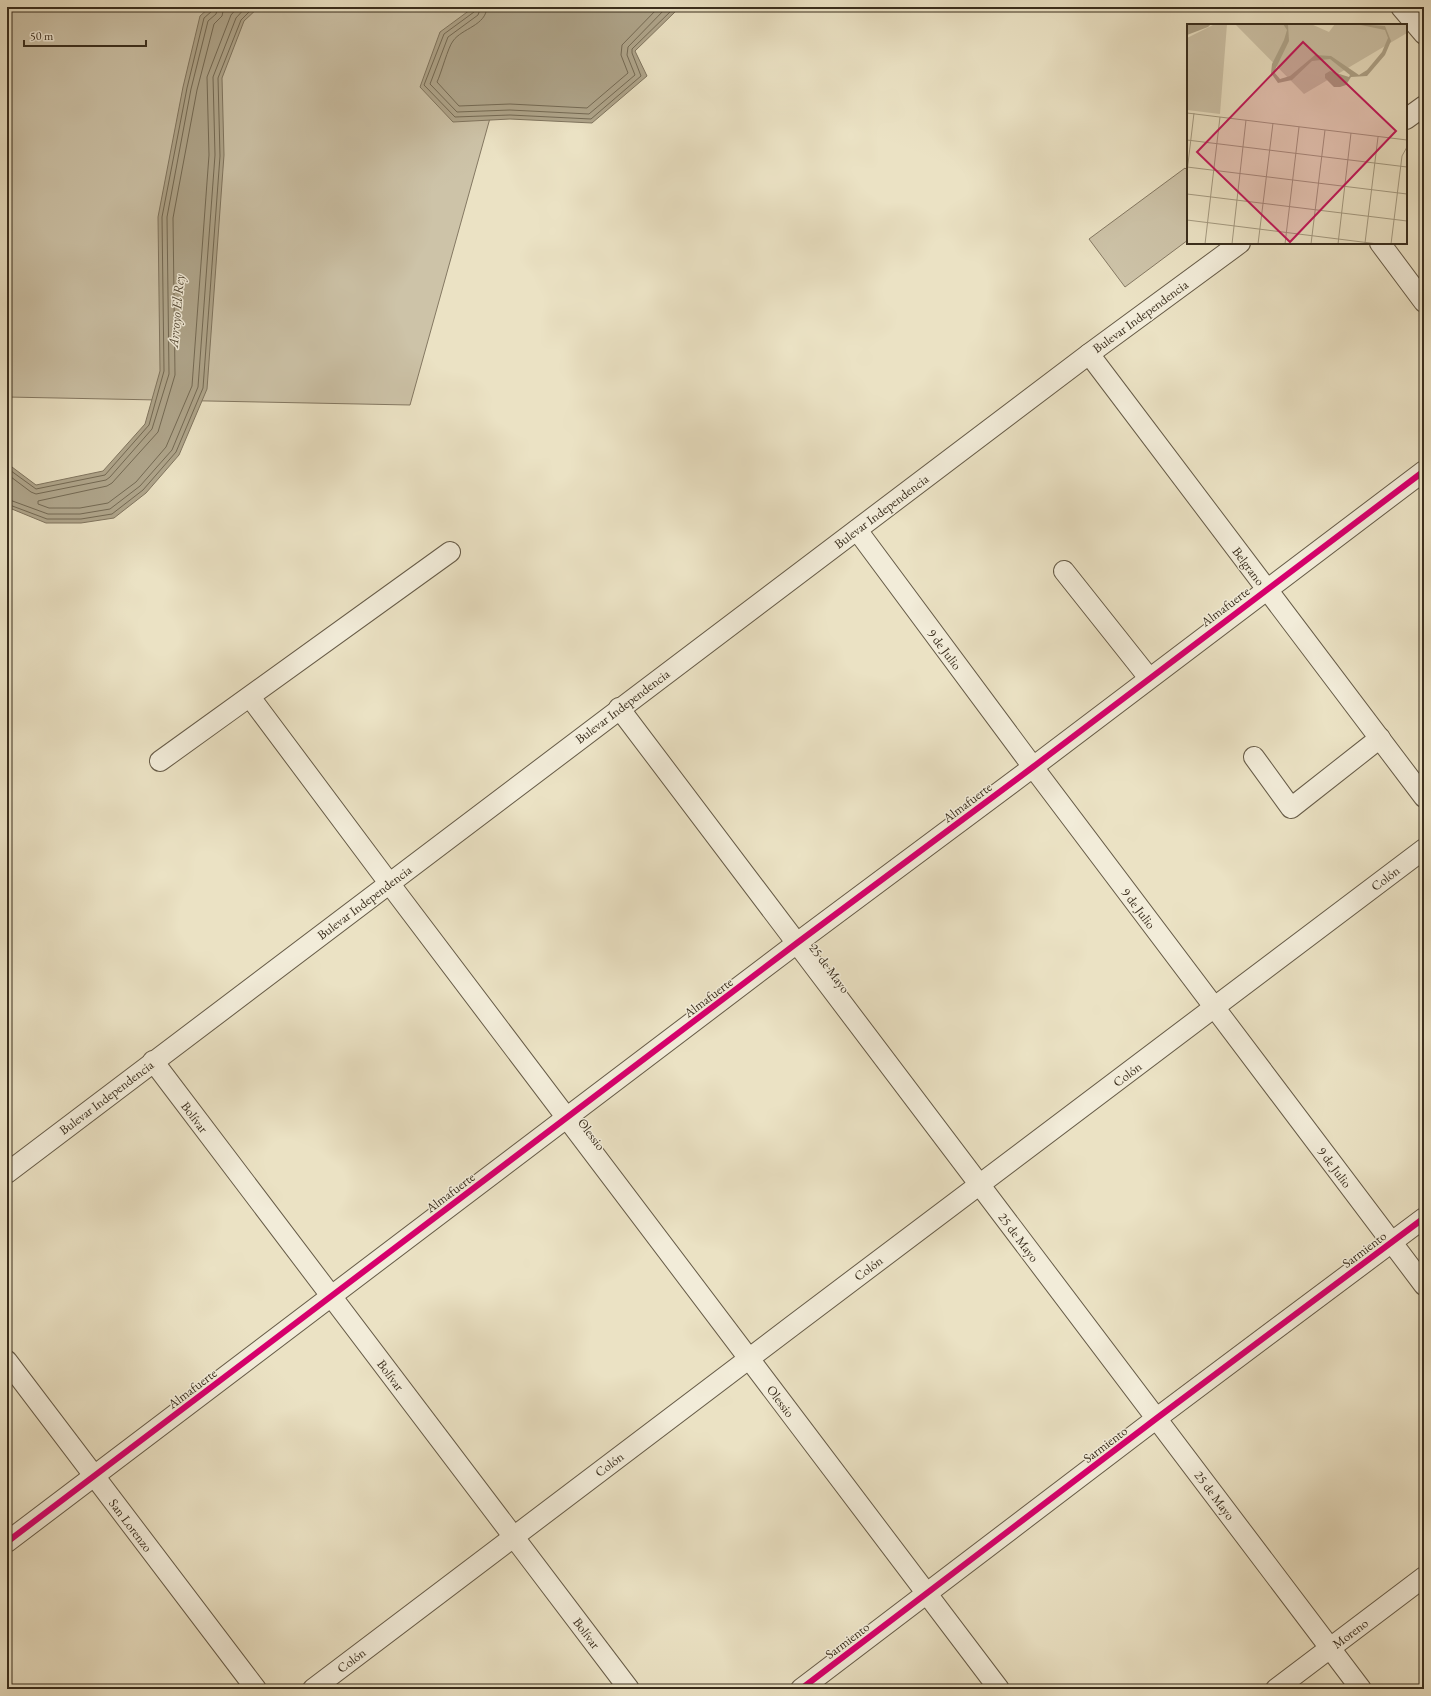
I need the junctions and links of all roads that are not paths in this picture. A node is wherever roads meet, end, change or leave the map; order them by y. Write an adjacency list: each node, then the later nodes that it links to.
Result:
1 (1400, 7): 2 (street)
2 (1424, 34)
3 (1424, 106): 4 (street)
4 (1407, 118)
5 (1239, 244): 8 (street, Bulevar Independencia)
6 (1381, 244): 7 (street)
7 (1424, 302)
8 (1089, 354): 10 (street, Bulevar Independencia); 13 (street, Belgrano)
9 (1424, 471): 13 (street, Almafuerte)
10 (857, 530): 16 (street, Bulevar Independencia); 20 (street, 9 de Julio)
11 (450, 552): 15 (street)
12 (1064, 571): 14 (street)
13 (1266, 589): 14 (street, Almafuerte); 17 (street, Belgrano)
14 (1149, 678): 20 (street, Almafuerte)
15 (250, 697): 19 (street); 23 (street, Olessio)
16 (619, 708): 23 (street, Bulevar Independencia); 24 (street, 25 de Mayo)
17 (1380, 738): 18 (street); 21 (street, Belgrano)
18 (1254, 757)
19 (160, 761)
20 (1033, 767): 24 (street, Almafuerte); 25 (street, 9 de Julio)
21 (1424, 797)
22 (1424, 849): 25 (street, Colón)
23 (389, 883): 26 (street, Bulevar Independencia); 27 (street, Olessio)
24 (797, 943): 27 (street, Almafuerte); 29 (street, 25 de Mayo)
25 (1215, 1008): 29 (street, Colón); 31 (street, 9 de Julio)
26 (153, 1061): 28 (street, Bulevar Independencia); 33 (street, Bolívar)
27 (566, 1118): 33 (street, Almafuerte); 34 (street, Olessio)
28 (7, 1173)
29 (979, 1184): 34 (street, Colón); 36 (street, 25 de Mayo)
30 (1424, 1218): 31 (street, Sarmiento)
31 (1392, 1243): 32 (street, 9 de Julio); 36 (street, Sarmiento)
32 (1424, 1285)
33 (331, 1296): 37 (street, Almafuerte); 38 (street, Bolívar)
34 (749, 1359): 38 (street, Colón); 41 (street, Olessio)
35 (7, 1361): 37 (street, San Lorenzo)
36 (1157, 1418): 41 (street, Sarmiento); 42 (street, 25 de Mayo)
37 (94, 1477): 39 (street, Almafuerte); 43 (street, San Lorenzo)
38 (513, 1536): 44 (street, Colón); 45 (street, Bolívar)
39 (7, 1542)
40 (1424, 1578): 42 (street, Moreno)
41 (927, 1594): 46 (street, Sarmiento); 47 (street, Olessio)
42 (1330, 1648): 48 (street, Moreno); 49 (street, 25 de Mayo)
43 (256, 1689)
44 (313, 1689)
45 (629, 1689)
46 (800, 1689)
47 (999, 1689)
48 (1276, 1689)
49 (1361, 1689)

